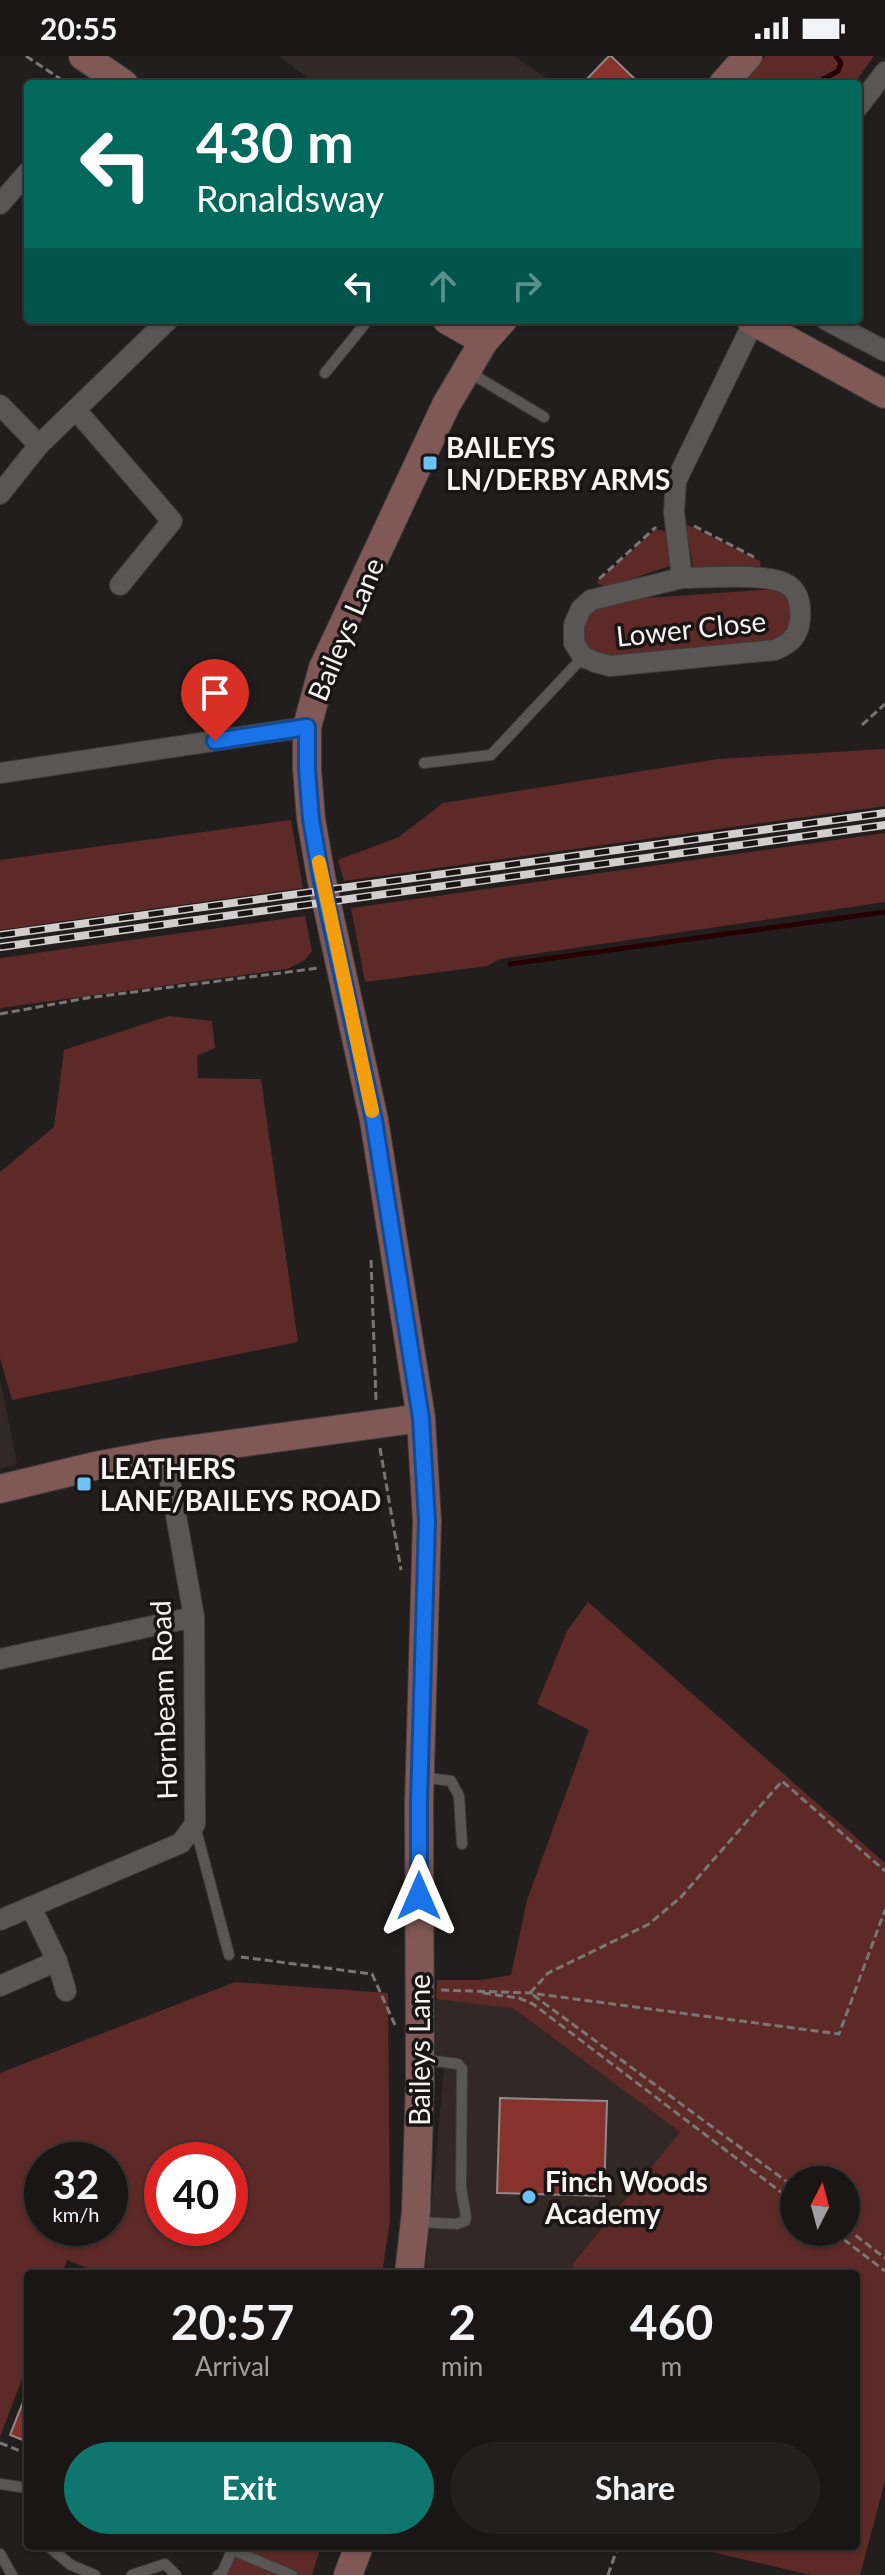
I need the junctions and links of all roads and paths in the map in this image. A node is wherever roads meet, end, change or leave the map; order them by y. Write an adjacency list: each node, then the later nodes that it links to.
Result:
1 (26, 56): 4 (path)
2 (748, 56): 5 (street)
3 (885, 72): 6 (street)
4 (62, 80)
5 (727, 80)
6 (862, 102)
7 (24, 177): 8 (street)
8 (0, 204)
9 (164, 324): 22 (street)
10 (365, 324): 19 (lane)
11 (454, 324): 16 (street)
12 (499, 324): 16 (street, Baileys Lane)
13 (751, 324): 26 (street, Lower Close)
14 (757, 324): 20 (street)
15 (834, 324): 17 (street)
16 (484, 341): 18 (street, Baileys Lane)
17 (885, 351)
18 (465, 370): 23 (lane); 34 (street, Baileys Lane)
19 (325, 373)
20 (885, 394)
21 (0, 405): 24 (street)
22 (76, 410): 24 (street); 29 (street)
23 (544, 417)
24 (39, 445): 25 (street)
25 (0, 494)
26 (674, 512): 27 (street, Lower Close); 28 (path); 30 (path)
27 (682, 578): 28 (street, Lower Close); 30 (street, Lower Close)
28 (770, 578): 31 (street, Lower Close)
29 (120, 585)
30 (591, 600): 31 (street, Lower Close)
31 (583, 657): 35 (lane)
32 (885, 704): 33 (path)
33 (862, 725)
34 (307, 727): 36 (street); 37 (street, Baileys Lane)
35 (424, 763)
36 (0, 773)
37 (340, 964): 38 (path); 40 (street, Baileys Lane)
38 (0, 1014)
39 (371, 1249): 41 (path)
40 (421, 1418): 41 (street); 47 (street, Baileys Lane)
41 (377, 1425): 42 (street); 44 (path)
42 (165, 1453): 43 (street); 45 (street, Hornbeam Road)
43 (0, 1489)
44 (402, 1575)
45 (194, 1617): 46 (street); 48 (street, Hornbeam Road)
46 (0, 1659)
47 (420, 1777): 49 (lane); 60 (street, Baileys Lane)
48 (195, 1824): 51 (street, Hornbeam Road); 54 (lane)
49 (462, 1844)
50 (885, 1871): 58 (path)
51 (31, 1907): 53 (street, Hornbeam Road); 55 (street)
52 (885, 1910): 58 (path)
53 (0, 1920)
54 (229, 1955): 59 (path)
55 (57, 1961): 56 (street); 57 (street)
56 (0, 1986)
57 (66, 1991)
58 (530, 1993): 61 (path); 62 (path)
59 (396, 2027)
60 (420, 2059): 63 (street, Baileys Lane); 63 (lane)
61 (780, 2177)
62 (780, 2191)
63 (415, 2222): 67 (street, Baileys Lane)
64 (860, 2239): 66 (path)
65 (852, 2246): 68 (path)
66 (885, 2258)
67 (409, 2270)
68 (885, 2271)
69 (0, 2443): 70 (path)
70 (24, 2452)
71 (0, 2484): 72 (lane)
72 (24, 2487)
73 (53, 2550): 80 (lane)
74 (232, 2550): 83 (lane)
75 (237, 2550): 84 (lane)
76 (357, 2550): 85 (street)
77 (617, 2550): 86 (path)
78 (1, 2558): 79 (lane)
79 (12, 2575)
80 (95, 2575)
81 (132, 2575): 82 (lane)
82 (176, 2575)
83 (218, 2575)
84 (292, 2575)
85 (348, 2575)
86 (608, 2575)

